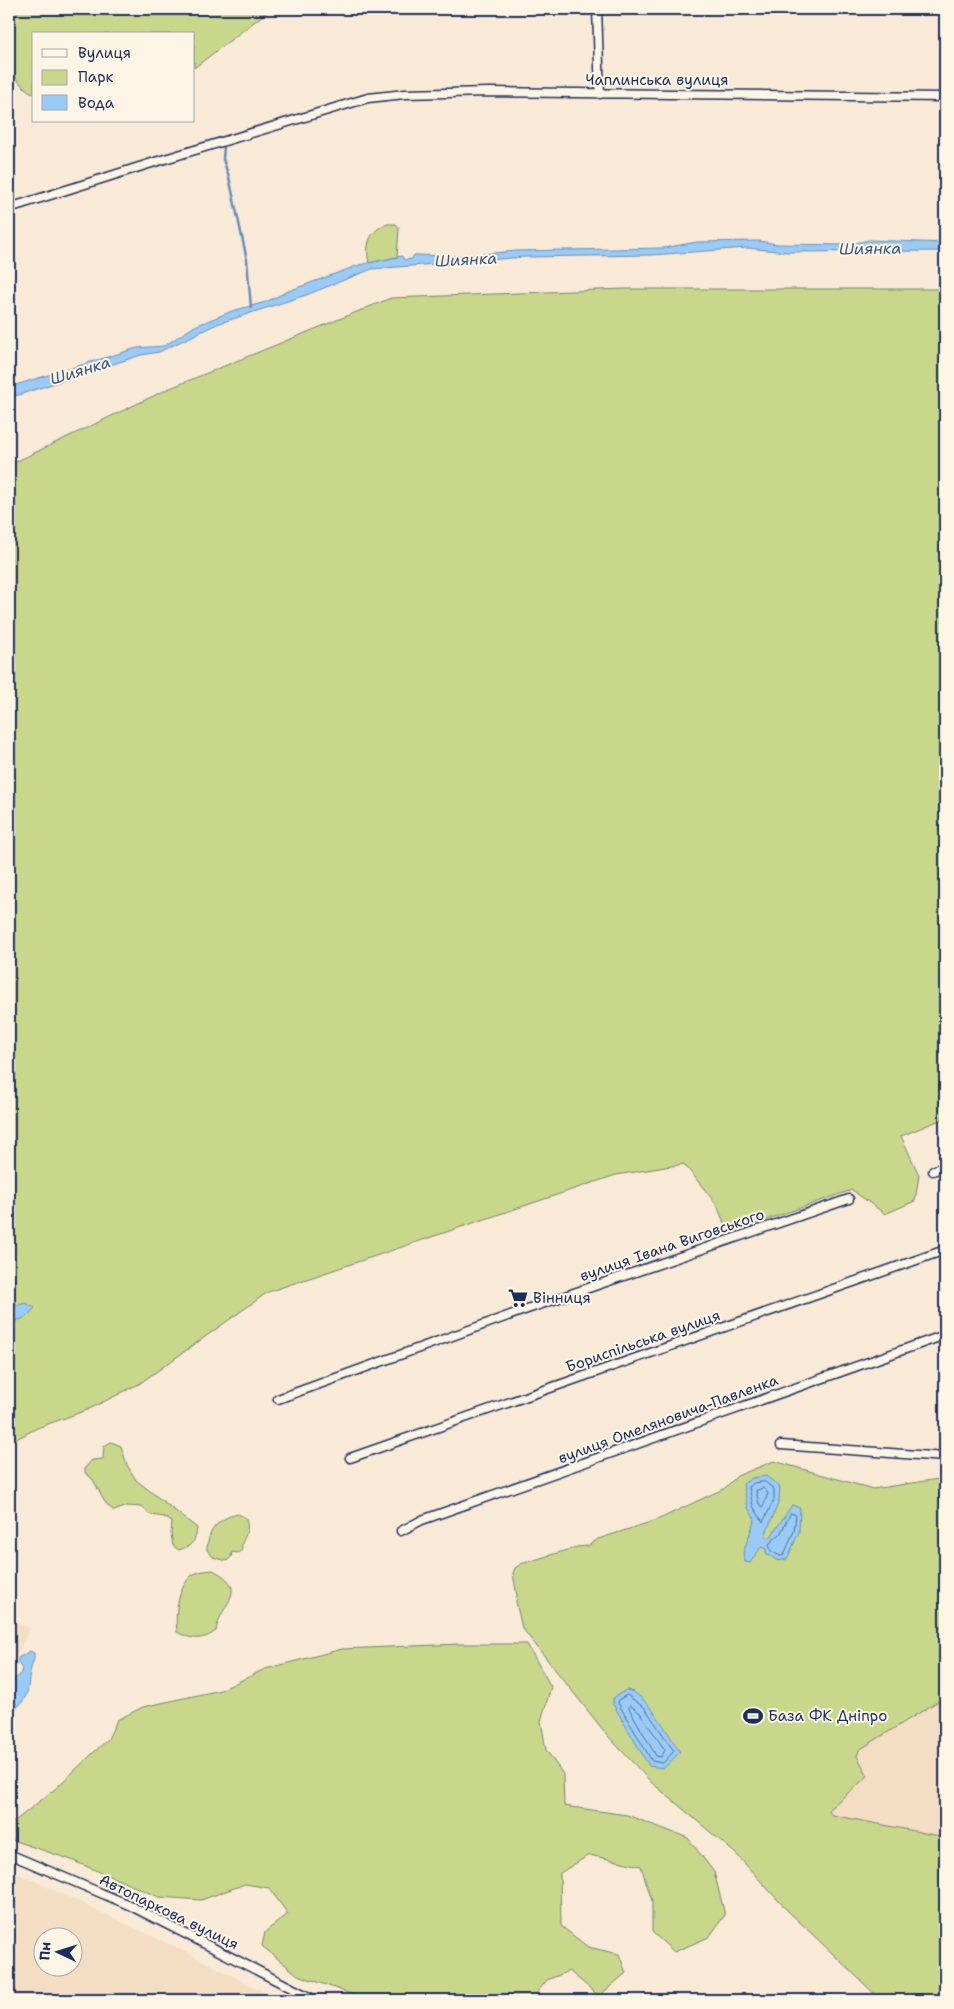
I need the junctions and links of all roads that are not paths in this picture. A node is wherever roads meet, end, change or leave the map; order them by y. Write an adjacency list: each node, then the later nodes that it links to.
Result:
1 (597, 9): 2 (street)
2 (600, 94): 3 (street, Чаплинська вулиця); 4 (street, Чаплинська вулиця)
3 (945, 97)
4 (9, 208)
5 (945, 1166): 6 (street)
6 (933, 1171)
7 (849, 1199): 10 (street, вулиця Івана Виговського)
8 (945, 1250): 13 (street, Бориспільська вулиця)
9 (945, 1335): 14 (street, вулиця Омеляновича-Павленка)
10 (278, 1399)
11 (781, 1445): 12 (street)
12 (945, 1457)
13 (350, 1458)
14 (400, 1531)
15 (9, 1854): 16 (street, Автопаркова вулиця)
16 (315, 2000)

